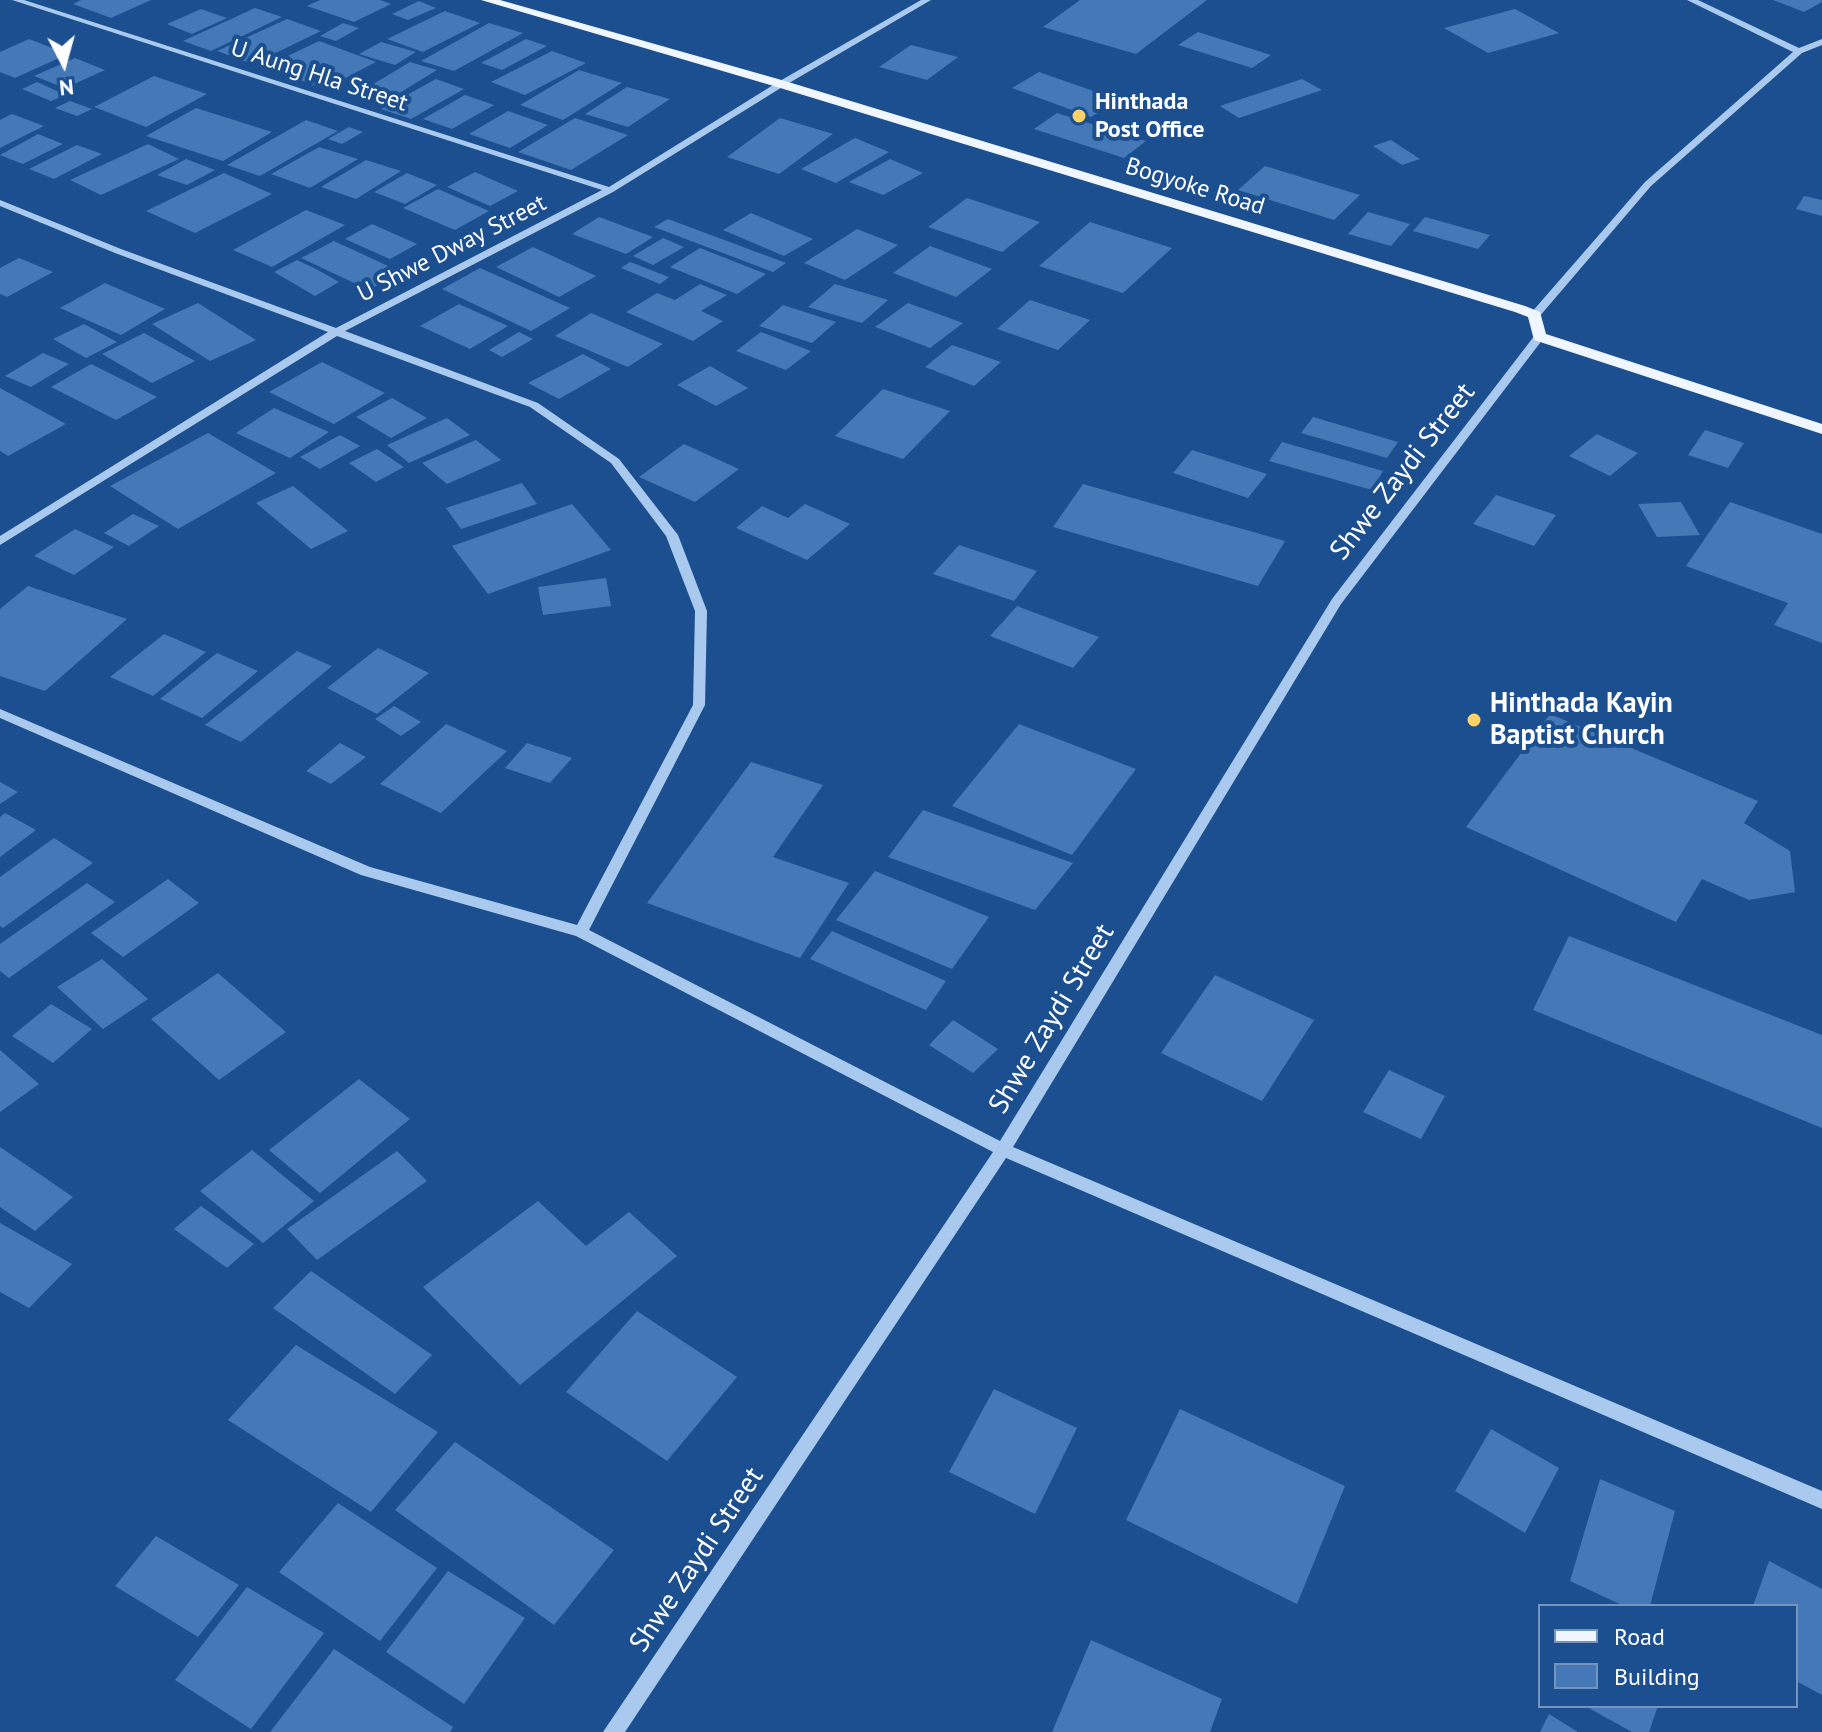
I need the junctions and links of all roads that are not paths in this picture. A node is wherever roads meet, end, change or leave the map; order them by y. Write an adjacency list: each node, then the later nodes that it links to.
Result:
1 (16, 0): 8 (street, U Aung Hla Street)
2 (487, 0): 7 (main road, Bogyoke Road)
3 (927, 0): 7 (street, U Shwe Dway Street)
4 (1691, 0): 6 (street)
5 (1822, 42): 6 (street)
6 (1799, 51): 10 (street)
7 (781, 84): 8 (street, U Shwe Dway Street); 10 (main road, Bogyoke Road)
8 (610, 190): 11 (street, U Shwe Dway Street)
9 (0, 203): 11 (street)
10 (1535, 315): 12 (main road)
11 (336, 332): 14 (street, U Shwe Dway Street); 16 (street)
12 (1539, 337): 13 (main road); 17 (street, Shwe Zaydi Street)
13 (1822, 429)
14 (0, 541)
15 (0, 713): 16 (street)
16 (581, 932): 17 (street)
17 (1003, 1150): 18 (street); 19 (street, Shwe Zaydi Street)
18 (1822, 1500)
19 (613, 1732)

